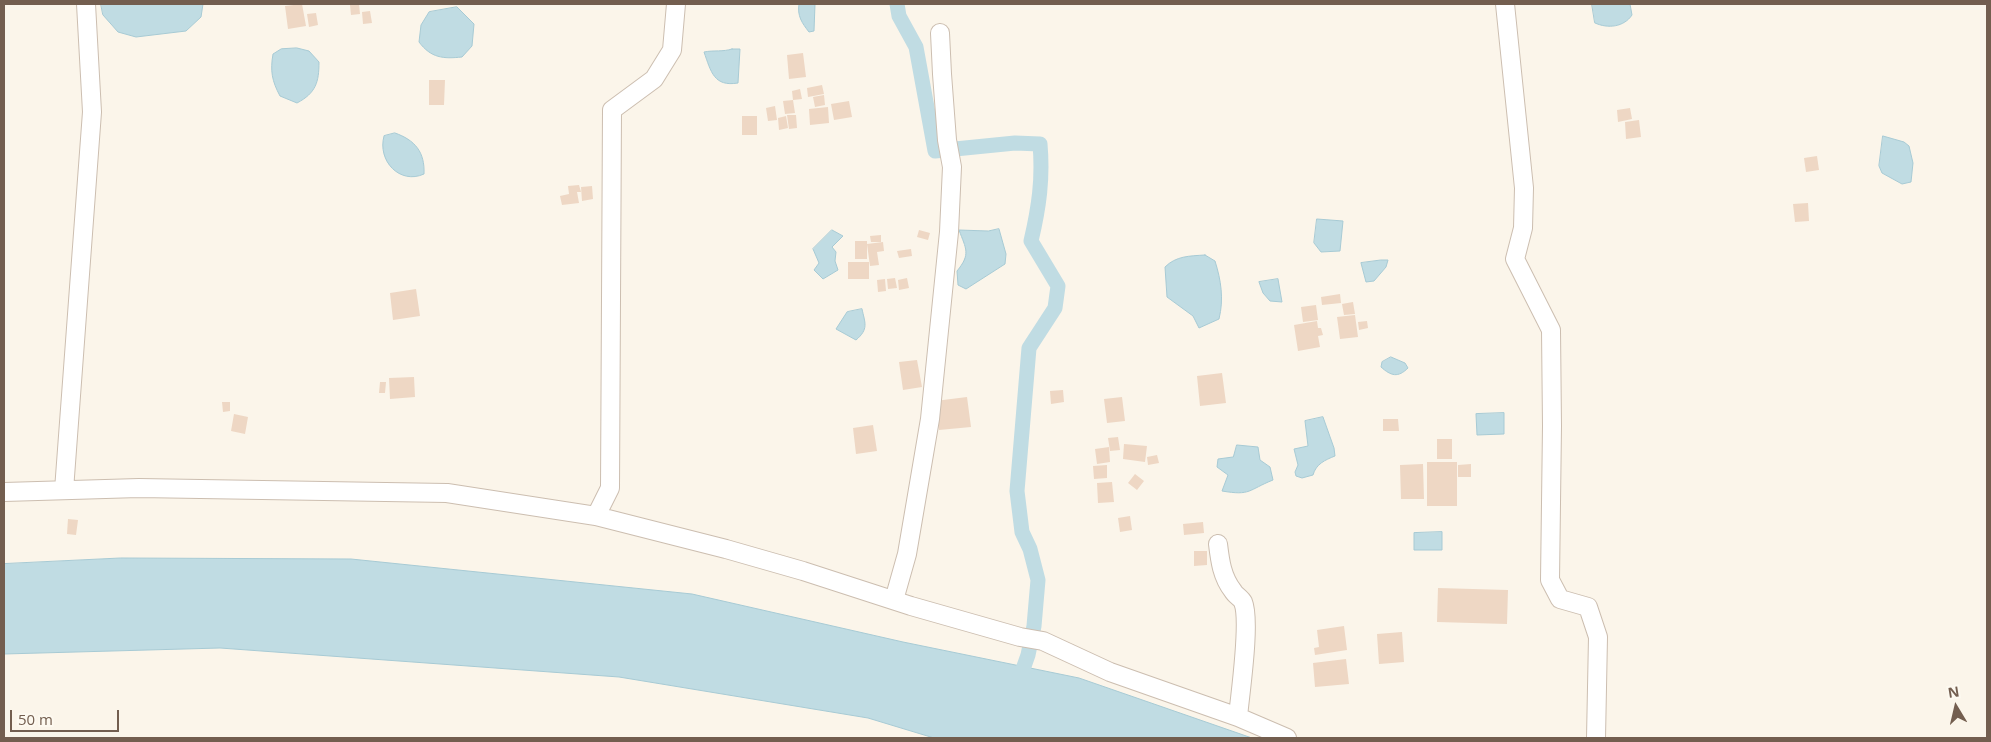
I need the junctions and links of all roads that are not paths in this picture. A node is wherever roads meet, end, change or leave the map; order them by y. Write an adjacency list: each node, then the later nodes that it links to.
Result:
1 (86, 4): 5 (street)
2 (676, 4): 7 (street)
3 (1506, 4): 12 (street)
4 (940, 33): 9 (street)
5 (64, 490): 6 (street); 7 (street)
6 (4, 492)
7 (596, 516): 9 (street)
8 (1218, 544): 10 (street)
9 (894, 600): 10 (street)
10 (1238, 717): 11 (street)
11 (1287, 738)
12 (1596, 738)

